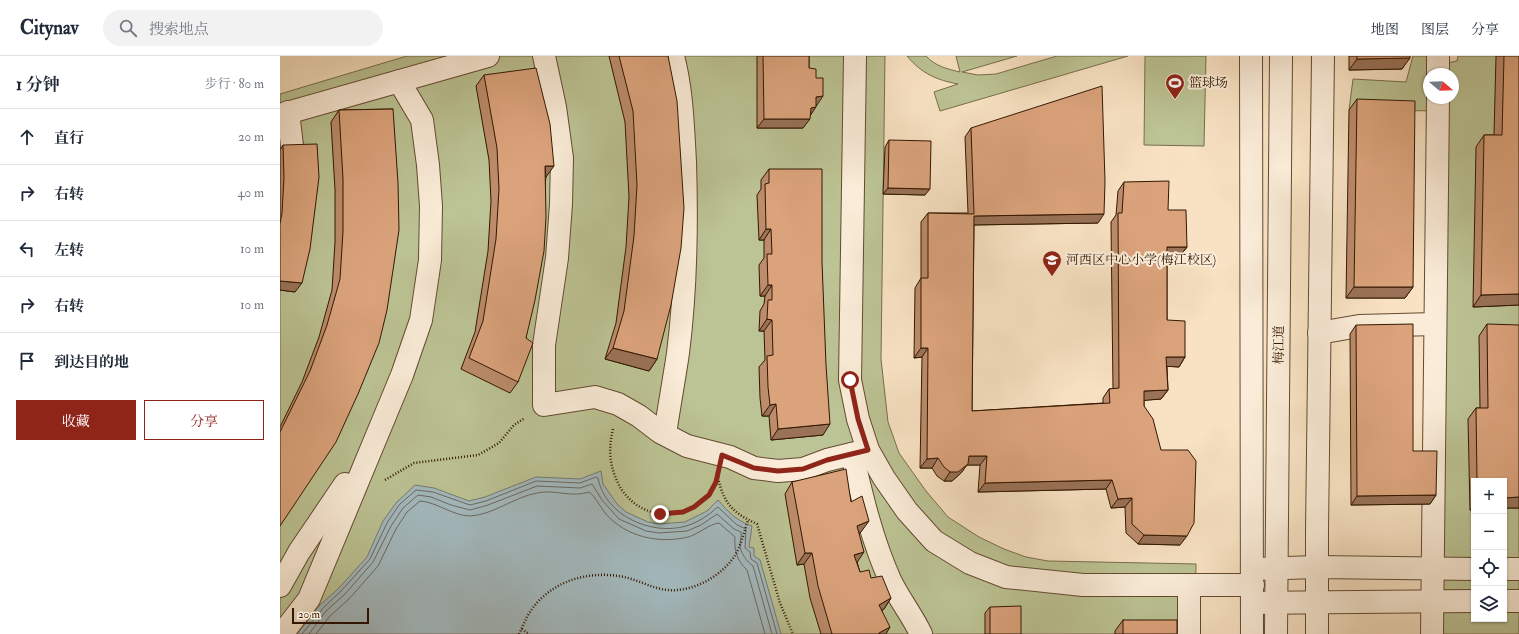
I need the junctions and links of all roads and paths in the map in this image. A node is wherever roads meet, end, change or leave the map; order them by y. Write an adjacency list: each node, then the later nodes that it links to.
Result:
1 (488, 56): 10 (street)
2 (544, 56): 17 (street)
3 (673, 56): 18 (street)
4 (855, 56): 20 (street)
5 (1252, 56): 31 (street, 梅江道)
6 (1281, 56): 24 (street, 梅江道)
7 (1323, 56): 15 (street)
8 (1438, 56): 9 (street)
9 (1438, 68)
10 (399, 81): 12 (street); 19 (street)
11 (1438, 104): 14 (street)
12 (284, 114): 13 (street)
13 (293, 154)
14 (1435, 324): 15 (street); 25 (street)
15 (1319, 333): 23 (street)
16 (618, 404): 17 (street); 18 (street); 22 (path)
17 (544, 405): 21 (path)
18 (665, 434): 20 (street)
19 (372, 445): 30 (street); 39 (street)
20 (860, 452): 29 (street); 43 (street)
21 (380, 484)
22 (748, 520): 38 (path); 42 (path)
23 (1317, 567): 24 (street); 25 (street); 35 (street)
24 (1277, 568): 31 (street); 37 (street, 梅江道)
25 (1433, 568): 26 (street); 36 (street)
26 (1471, 569)
27 (1507, 569): 28 (street)
28 (1519, 569)
29 (1189, 585): 31 (street); 44 (street)
30 (280, 586)
31 (1252, 586): 37 (street); 45 (street, 梅江道)
32 (1471, 601): 36 (street)
33 (1507, 601): 34 (street)
34 (1519, 601)
35 (1317, 602): 36 (street); 37 (street); 47 (street)
36 (1432, 602): 48 (street)
37 (1276, 604): 46 (street, 梅江道)
38 (522, 629): 40 (path); 41 (path)
39 (282, 634)
40 (519, 634)
41 (529, 634)
42 (793, 634)
43 (920, 634)
44 (1189, 634)
45 (1252, 634)
46 (1276, 634)
47 (1317, 634)
48 (1432, 634)

